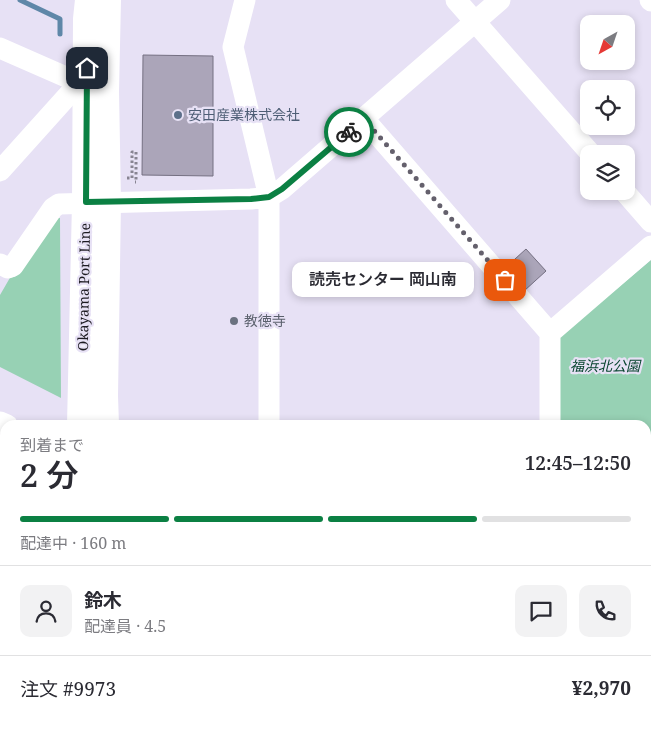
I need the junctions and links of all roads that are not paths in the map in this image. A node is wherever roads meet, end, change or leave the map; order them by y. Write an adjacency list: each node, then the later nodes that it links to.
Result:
1 (88, 0): 8 (main road, Okayama Port Line)
2 (107, 0): 8 (main road, Okayama Port Line)
3 (245, 0): 12 (street)
4 (456, 0): 6 (street)
5 (500, 0): 6 (street)
6 (475, 22): 9 (street); 10 (street)
7 (0, 48): 8 (street)
8 (91, 86): 11 (street); 14 (main road, Okayama Port Line)
9 (364, 119): 12 (street); 18 (street)
10 (583, 145)
11 (0, 171)
12 (269, 197): 14 (street); 21 (street)
13 (632, 200): 15 (street)
14 (97, 202): 17 (street); 19 (main road, Okayama Port Line); 20 (main road, Okayama Port Line)
15 (651, 222)
16 (651, 246): 18 (street)
17 (0, 264)
18 (546, 328): 22 (street)
19 (81, 420)
20 (105, 420)
21 (269, 420)
22 (550, 420)

